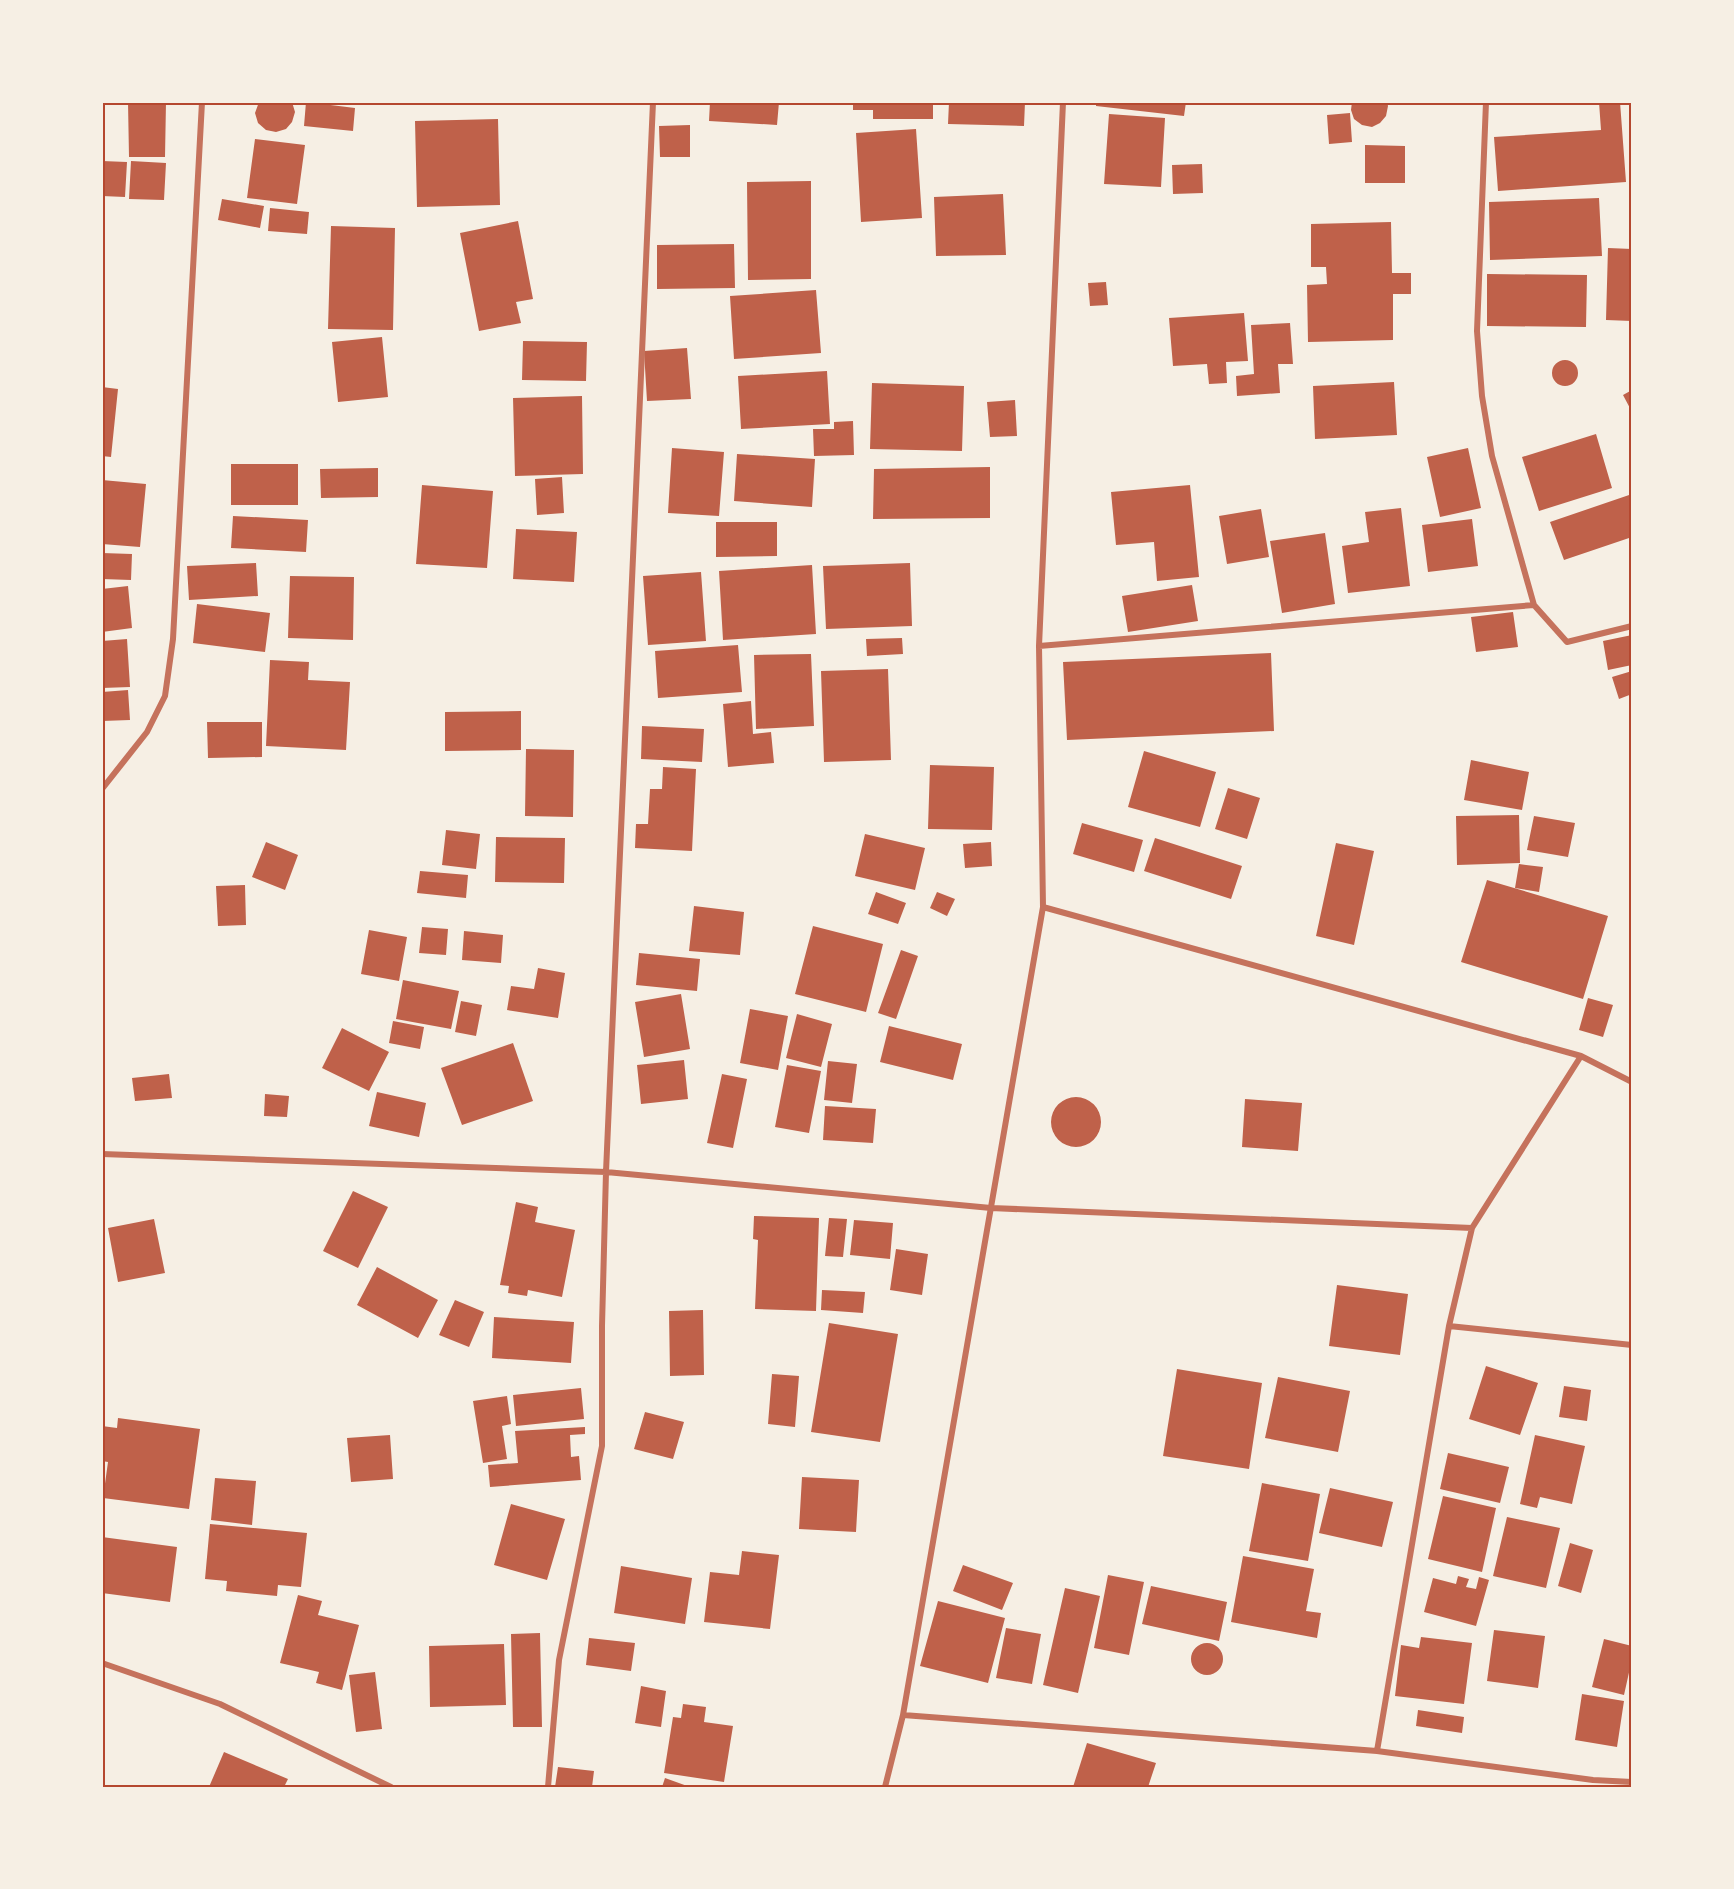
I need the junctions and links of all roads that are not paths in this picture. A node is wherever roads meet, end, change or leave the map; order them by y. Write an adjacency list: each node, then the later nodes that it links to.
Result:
1 (202, 102): 8 (street)
2 (653, 102): 13 (street)
3 (1063, 102): 7 (street)
4 (1486, 102): 5 (street)
5 (1534, 605): 6 (street); 7 (street)
6 (1632, 626)
7 (1039, 646): 9 (street)
8 (103, 785)
9 (1043, 907): 10 (street); 14 (street)
10 (1581, 1056): 11 (street); 15 (street)
11 (1632, 1082)
12 (102, 1154): 13 (street)
13 (606, 1172): 14 (street); 24 (street)
14 (991, 1208): 15 (street); 19 (street)
15 (1472, 1228): 16 (street)
16 (1449, 1326): 17 (street); 20 (street)
17 (1632, 1346)
18 (102, 1663): 23 (street)
19 (903, 1715): 20 (street); 25 (street)
20 (1377, 1752): 22 (street)
21 (1632, 1782): 22 (street)
22 (1592, 1784)
23 (391, 1787)
24 (549, 1787)
25 (885, 1787)

